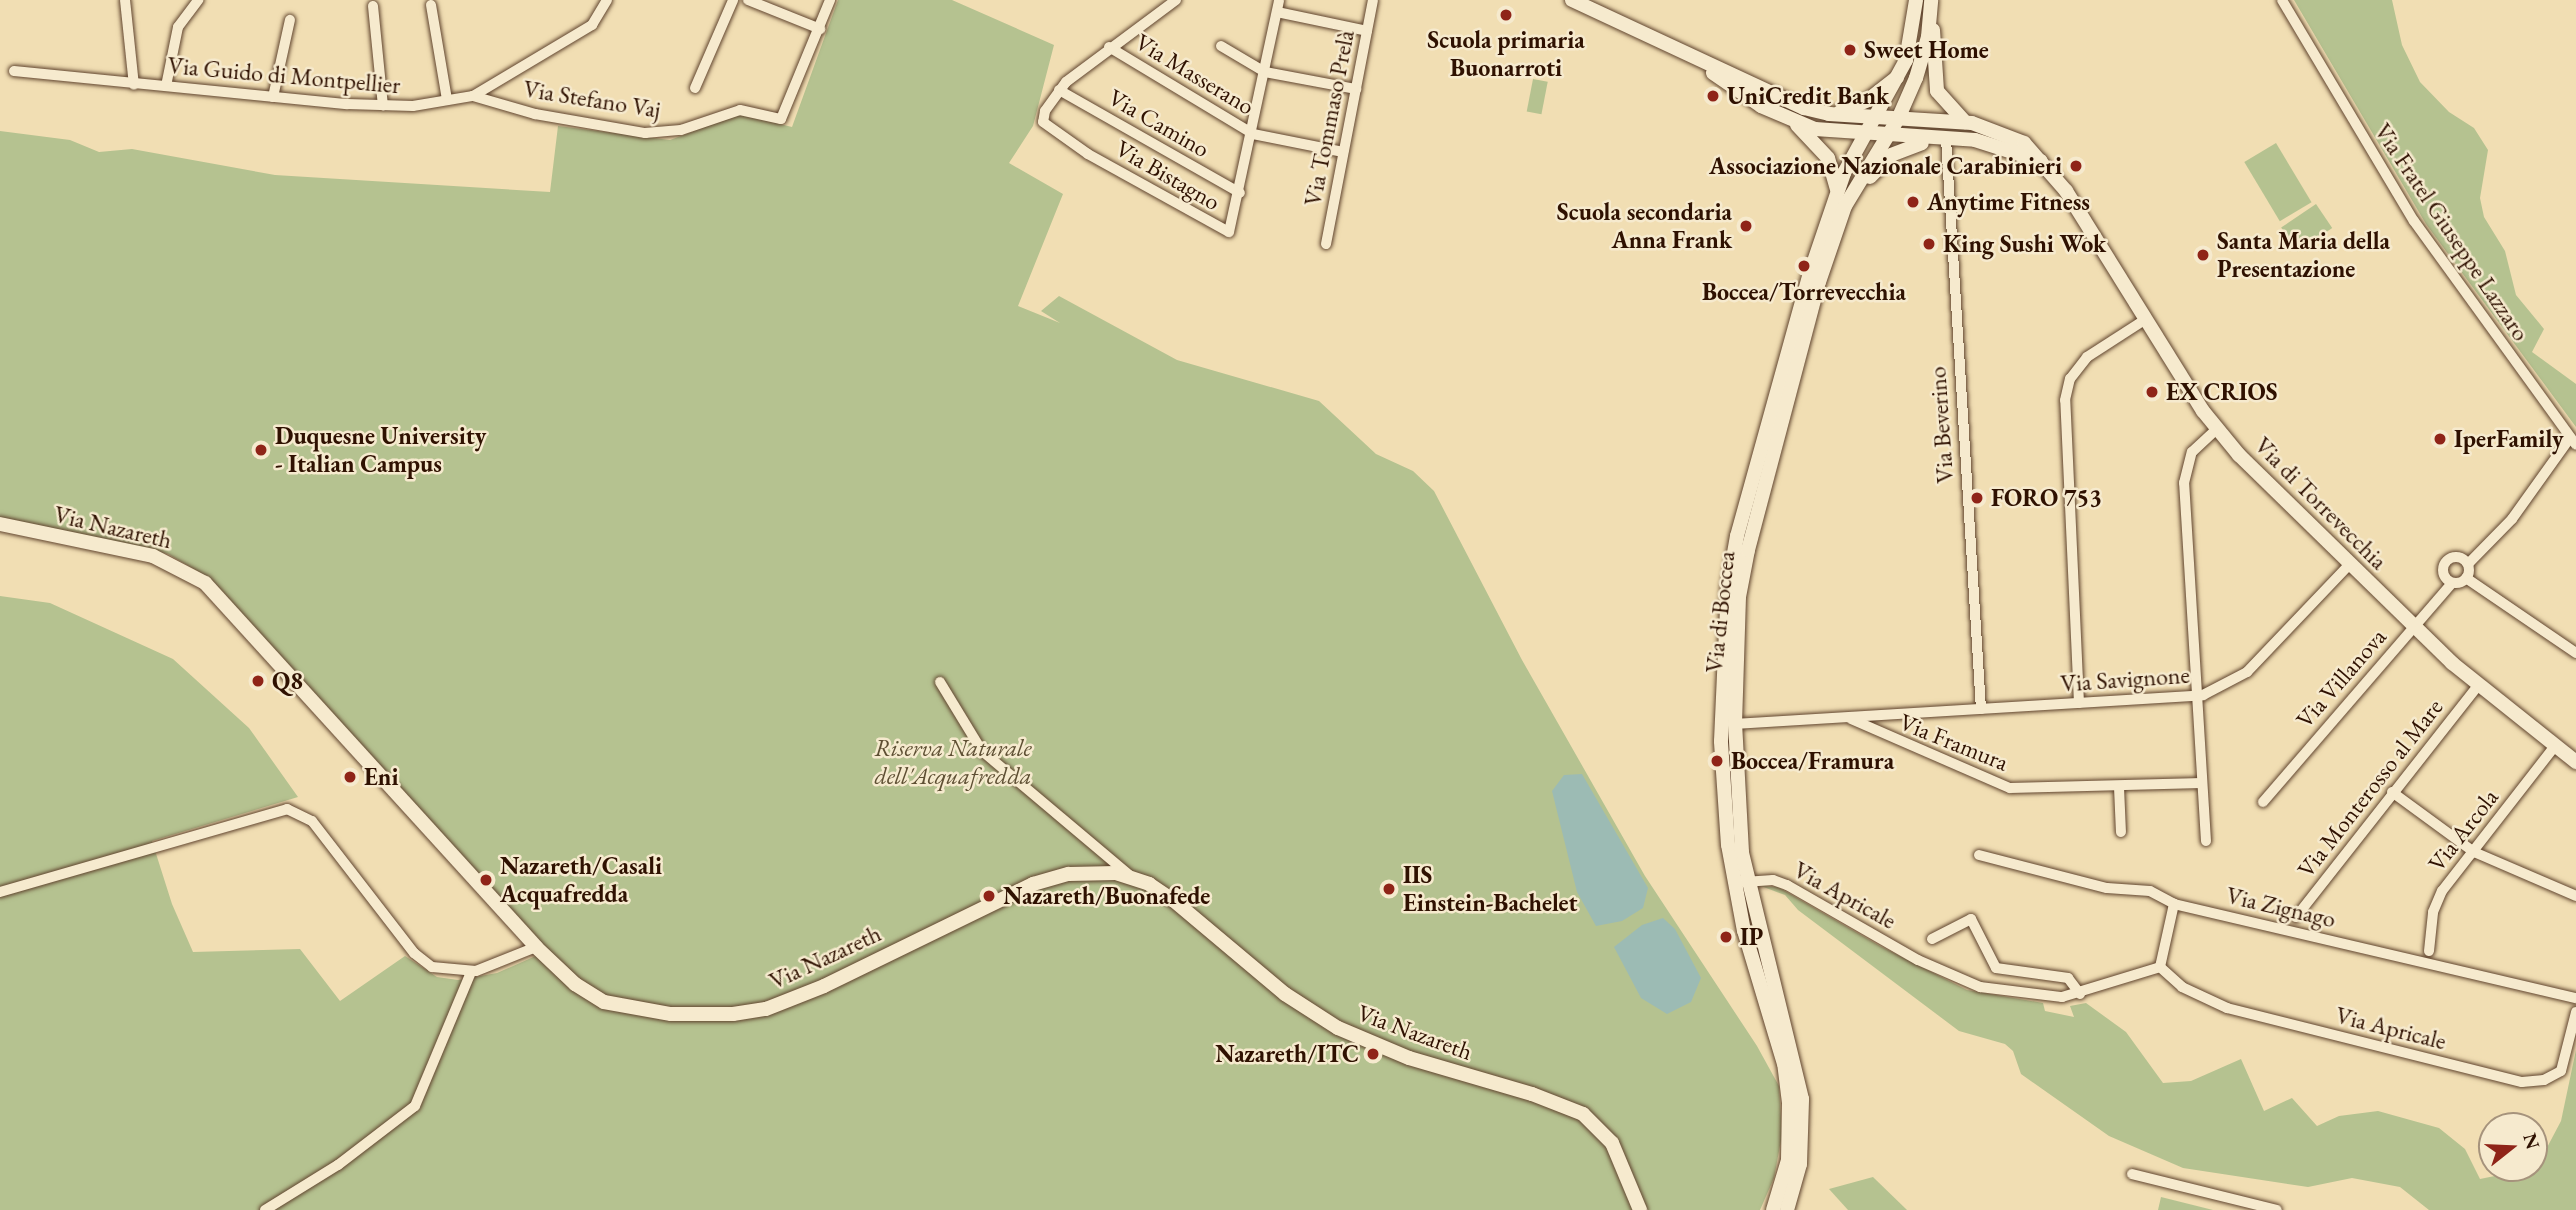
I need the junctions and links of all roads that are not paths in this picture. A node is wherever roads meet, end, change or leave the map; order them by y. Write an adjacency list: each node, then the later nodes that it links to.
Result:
1 (125, 0): 25 (street)
2 (198, 0): 26 (street)
3 (607, 0): 30 (street, Via Guido di Montpellier)
4 (733, 0): 27 (street)
5 (748, 0): 17 (street)
6 (830, 0): 17 (street, Via Stefano Vaj)
7 (1176, 0): 20 (street, Via Bistagno)
8 (1279, 0): 15 (street, Via Bistagno)
9 (1373, 0): 18 (street, Via Tommaso Prelà)
10 (1572, 0): 21 (main road)
11 (2282, 0): 51 (street, Via Fratel Giuseppe Lazzaro)
12 (1920, 3): 24 (main road, Via di Boccea); 36 (main road, Via di Boccea); 37 (main road)
13 (431, 5): 32 (street)
14 (373, 6): 33 (street)
15 (1277, 12): 18 (street); 23 (street, Via Bistagno)
16 (290, 20): 31 (street)
17 (820, 29): 30 (street, Via Stefano Vaj)
18 (1367, 31): 28 (street, Via Tommaso Prelà)
19 (1221, 46): 23 (street)
20 (1109, 47): 29 (street, Via Bistagno); 39 (street, Via Masserano)
21 (1702, 64): 34 (main road, Via di Torrevecchia); 38 (main road)
22 (14, 71): 25 (street, Via Guido di Montpellier)
23 (1265, 72): 28 (street); 39 (street, Via Bistagno)
24 (1900, 74): 34 (main road); 35 (main road, Via di Boccea)
25 (134, 85): 26 (street, Via Guido di Montpellier)
26 (166, 86): 31 (street, Via Guido di Montpellier)
27 (695, 88)
28 (1356, 89): 43 (street, Via Tommaso Prelà)
29 (1059, 90): 46 (street, Via Camino); 46 (street, Via Bistagno)
30 (472, 96): 32 (street, Via Guido di Montpellier)
31 (273, 97): 33 (street, Via Guido di Montpellier)
32 (447, 100): 33 (street, Via Guido di Montpellier)
33 (383, 106)
34 (1834, 114): 35 (main road, Via di Torrevecchia)
35 (1877, 118): 36 (main road, Via di Torrevecchia); 40 (main road, Via di Boccea)
36 (1898, 119): 37 (main road, Via di Torrevecchia); 41 (main road, Via di Boccea)
37 (1965, 122): 44 (main road, Via di Torrevecchia)
38 (1796, 124): 40 (main road); 45 (main road)
39 (1253, 134): 43 (street, Via Masserano); 46 (street, Via Bistagno)
40 (1865, 135): 41 (main road); 45 (main road, Via di Boccea)
41 (1888, 137): 42 (main road); 47 (main road, Via di Boccea)
42 (1946, 139): 44 (main road); 47 (main road); 63 (street, Via Beverino)
43 (1343, 152): 48 (street, Via Tommaso Prelà)
44 (2041, 160): 49 (main road, Via di Torrevecchia)
45 (1837, 190): 77 (main road, Via di Boccea)
46 (1240, 193)
47 (1847, 201): 65 (main road, Via di Boccea)
48 (1326, 244)
49 (2146, 319): 50 (main road, Via di Torrevecchia); 62 (street)
50 (2217, 429): 53 (main road, Via di Torrevecchia); 61 (street)
51 (2573, 442): 54 (street)
52 (0, 524): 83 (main road, Via Nazareth)
53 (2350, 564): 57 (main road, Via di Torrevecchia); 61 (street, Via Savignone)
54 (2468, 564): 55 (street); 56 (street)
55 (2466, 578): 56 (street); 58 (street)
56 (2452, 583): 57 (street, Via Villanova)
57 (2414, 626): 60 (main road, Via di Torrevecchia); 71 (street, Via Villanova)
58 (2576, 653)
59 (940, 682): 76 (street)
60 (2478, 685): 66 (main road, Via di Torrevecchia); 70 (street, Via Monterosso al Mare)
61 (2196, 697): 62 (street, Via Savignone); 68 (street)
62 (2078, 703): 63 (street, Via Savignone)
63 (1981, 709): 64 (street, Via Savignone)
64 (1851, 719): 65 (street, Via Framura); 69 (street, Via Framura)
65 (1735, 724): 77 (main road, Via di Boccea)
66 (2565, 748): 67 (main road, Via di Torrevecchia); 74 (street, Via Arcola)
67 (2576, 762)
68 (2202, 783): 69 (street, Via Framura); 73 (street)
69 (2119, 787): 72 (street)
70 (2392, 792): 74 (street); 81 (street, Via Monterosso al Mare)
71 (2263, 802)
72 (2122, 832)
73 (2206, 841)
74 (2474, 852): 79 (street); 84 (street, Via Arcola)
75 (1979, 855): 80 (street, Via Zignago)
76 (1131, 877): 83 (main road, Via Nazareth); 92 (main road, Via Nazareth)
77 (1740, 883): 87 (street, Via Apricale); 93 (main road, Via di Boccea); 94 (main road, Via di Boccea)
78 (0, 892): 86 (street)
79 (2576, 896)
80 (2174, 904): 85 (street); 88 (street, Via Zignago)
81 (2296, 918)
82 (1932, 939): 87 (street)
83 (536, 947): 86 (street)
84 (2429, 951)
85 (2160, 967): 87 (street, Via Apricale); 89 (street, Via Apricale)
86 (471, 972): 91 (street)
87 (2080, 994)
88 (2576, 998)
89 (2576, 1012)
90 (2132, 1174): 95 (street)
91 (265, 1210)
92 (1640, 1210)
93 (1773, 1210)
94 (1787, 1210)
95 (2277, 1210)

